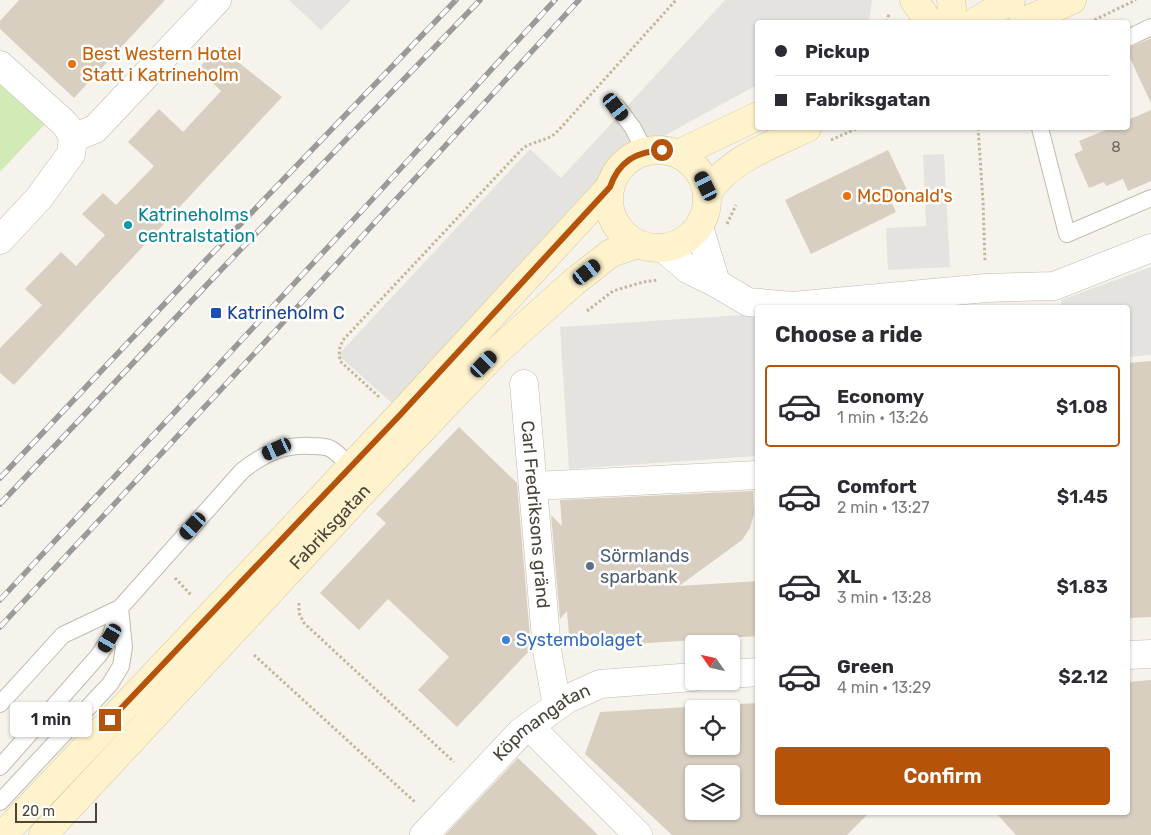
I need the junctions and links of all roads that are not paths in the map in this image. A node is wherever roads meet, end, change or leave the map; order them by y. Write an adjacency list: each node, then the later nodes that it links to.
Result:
1 (217, 0): 17 (street)
2 (914, 0): 6 (street)
3 (950, 0): 7 (street)
4 (1011, 0): 8 (street)
5 (1072, 0): 9 (street)
6 (928, 20)
7 (950, 20)
8 (978, 20)
9 (1027, 20)
10 (1151, 27): 11 (lane)
11 (1130, 37)
12 (0, 65): 17 (street)
13 (616, 107): 18 (lane)
14 (755, 117): 19 (street)
15 (1041, 130): 22 (lane)
16 (817, 135): 21 (street)
17 (73, 138): 24 (street)
18 (645, 152): 19 (street); 20 (street)
19 (678, 154): 21 (street)
20 (610, 187): 25 (street); 32 (street, Fabriksgatan)
21 (707, 194): 23 (street)
22 (1151, 198)
23 (711, 229): 25 (street); 27 (street)
24 (0, 240)
25 (650, 246): 27 (street); 32 (street, Fabriksgatan)
26 (1151, 248): 28 (street)
27 (716, 283): 29 (street)
28 (988, 298): 30 (street)
29 (774, 305)
30 (817, 305)
31 (524, 384): 34 (street, Carl Fredriksons gränd)
32 (361, 475): 35 (lane); 47 (street, Fabriksgatan); 48 (street, Fabriksgatan)
33 (755, 475): 34 (street)
34 (532, 486): 42 (street, Carl Fredriksons gränd)
35 (120, 608): 41 (lane); 44 (lane); 45 (lane)
36 (1151, 654): 37 (street)
37 (1130, 655)
38 (755, 672): 39 (street)
39 (740, 673)
40 (685, 678): 42 (street, Köpmangatan)
41 (0, 704)
42 (557, 706): 43 (street, Köpmangatan)
43 (529, 726): 46 (street, Köpmangatan); 49 (street)
44 (0, 766)
45 (0, 802)
46 (430, 828)
47 (3, 835)
48 (43, 835)
49 (638, 835)

